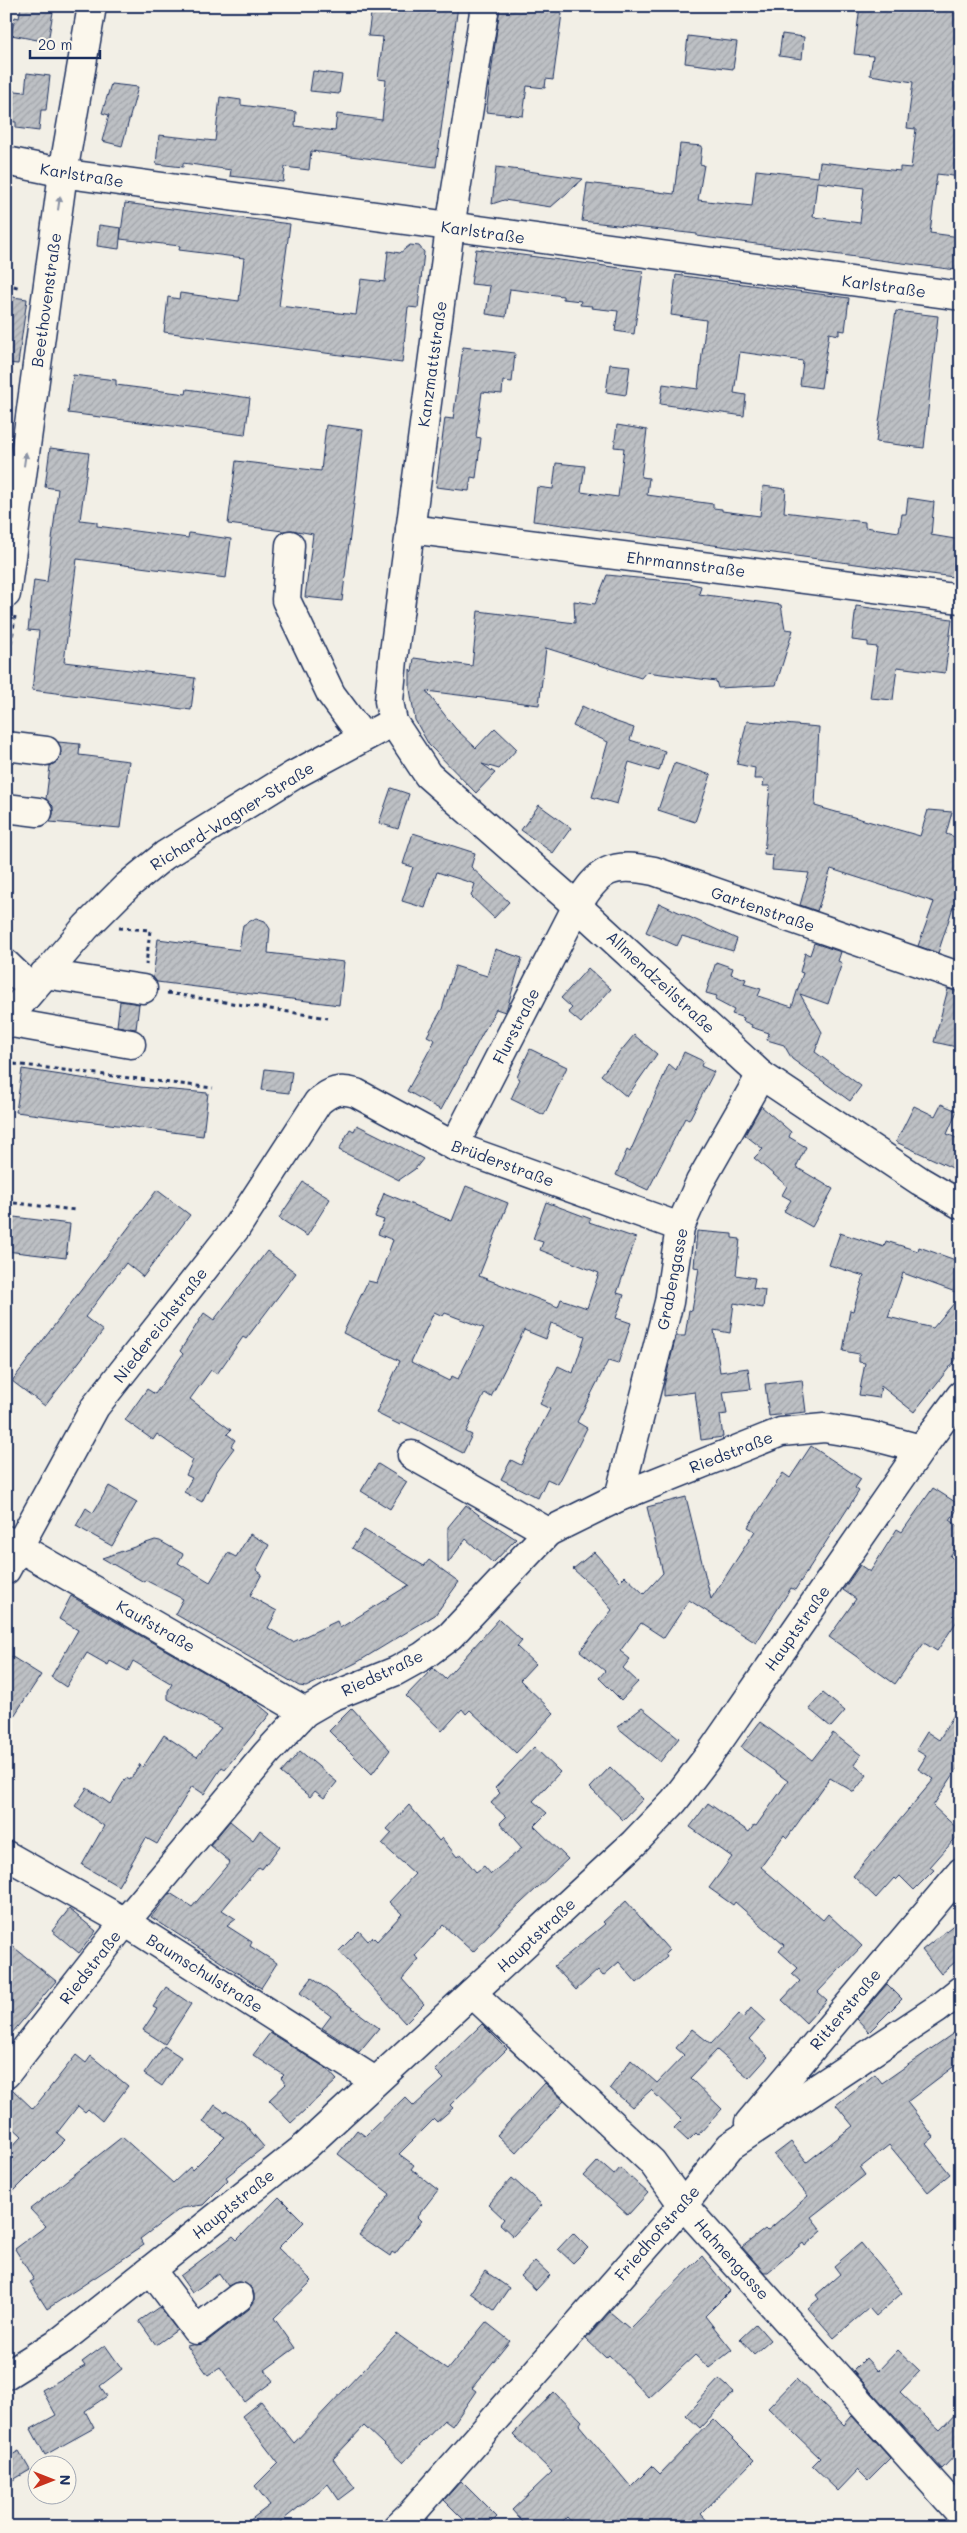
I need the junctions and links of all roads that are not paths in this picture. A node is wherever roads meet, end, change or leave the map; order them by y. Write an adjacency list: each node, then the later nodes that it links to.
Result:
1 (92, 6): 4 (street, Beethovenstraße)
2 (485, 6): 5 (street, Kanzmattstraße)
3 (6, 161): 4 (street, Karlstraße)
4 (64, 173): 5 (street, Karlstraße); 9 (street, Beethovenstraße, one-way to 4)
5 (450, 228): 6 (street, Karlstraße); 7 (street, Kanzmattstraße)
6 (961, 296)
7 (410, 529): 10 (street, Ehrmannstraße); 11 (street, Kanzmattstraße)
8 (290, 544): 12 (street)
9 (6, 594)
10 (961, 599)
11 (393, 722): 12 (street, Richard-Wagner-Straße); 17 (street, Allmendzeilstraße)
12 (363, 737): 20 (street, Richard-Wagner-Straße)
13 (6, 746): 14 (street)
14 (46, 751)
15 (6, 808): 16 (street)
16 (38, 812)
17 (577, 906): 19 (street, Gartenstraße); 24 (street, Allmendzeilstraße); 26 (street, Flurstraße)
18 (6, 964): 20 (street)
19 (961, 977)
20 (38, 981): 21 (street); 22 (street, Richard-Wagner-Straße)
21 (143, 989)
22 (6, 1021): 23 (street)
23 (131, 1044)
24 (761, 1075): 27 (street, Allmendzeilstraße); 28 (street, Grabengasse)
25 (332, 1091): 26 (street, Brüderstraße); 34 (street, Niedereichstraße)
26 (454, 1146): 28 (street, Brüderstraße)
27 (961, 1205)
28 (680, 1227): 32 (street, Grabengasse)
29 (961, 1395): 30 (street, Hauptstraße)
30 (921, 1449): 32 (street, Riedstraße); 40 (street, Hauptstraße)
31 (412, 1455): 33 (street)
32 (618, 1497): 33 (street, Riedstraße)
33 (548, 1532): 35 (street, Riedstraße)
34 (11, 1553): 35 (street, Kaufstraße)
35 (305, 1712): 38 (street, Riedstraße)
36 (6, 1855): 38 (street, Baumschulstraße)
37 (961, 1872): 43 (street, Ritterstraße)
38 (125, 1922): 41 (street, Riedstraße); 42 (street, Baumschulstraße)
39 (961, 1990): 43 (street, Friedhofstraße)
40 (472, 1993): 42 (street, Hauptstraße); 44 (street, Hahnengasse)
41 (6, 2074)
42 (375, 2081): 45 (street, Hauptstraße)
43 (730, 2146): 44 (street, Friedhofstraße)
44 (683, 2205): 48 (street, Hahnengasse); 49 (street, Friedhofstraße)
45 (151, 2270): 46 (street); 47 (street, Hauptstraße)
46 (239, 2297)
47 (6, 2375)
48 (961, 2514)
49 (397, 2527)

